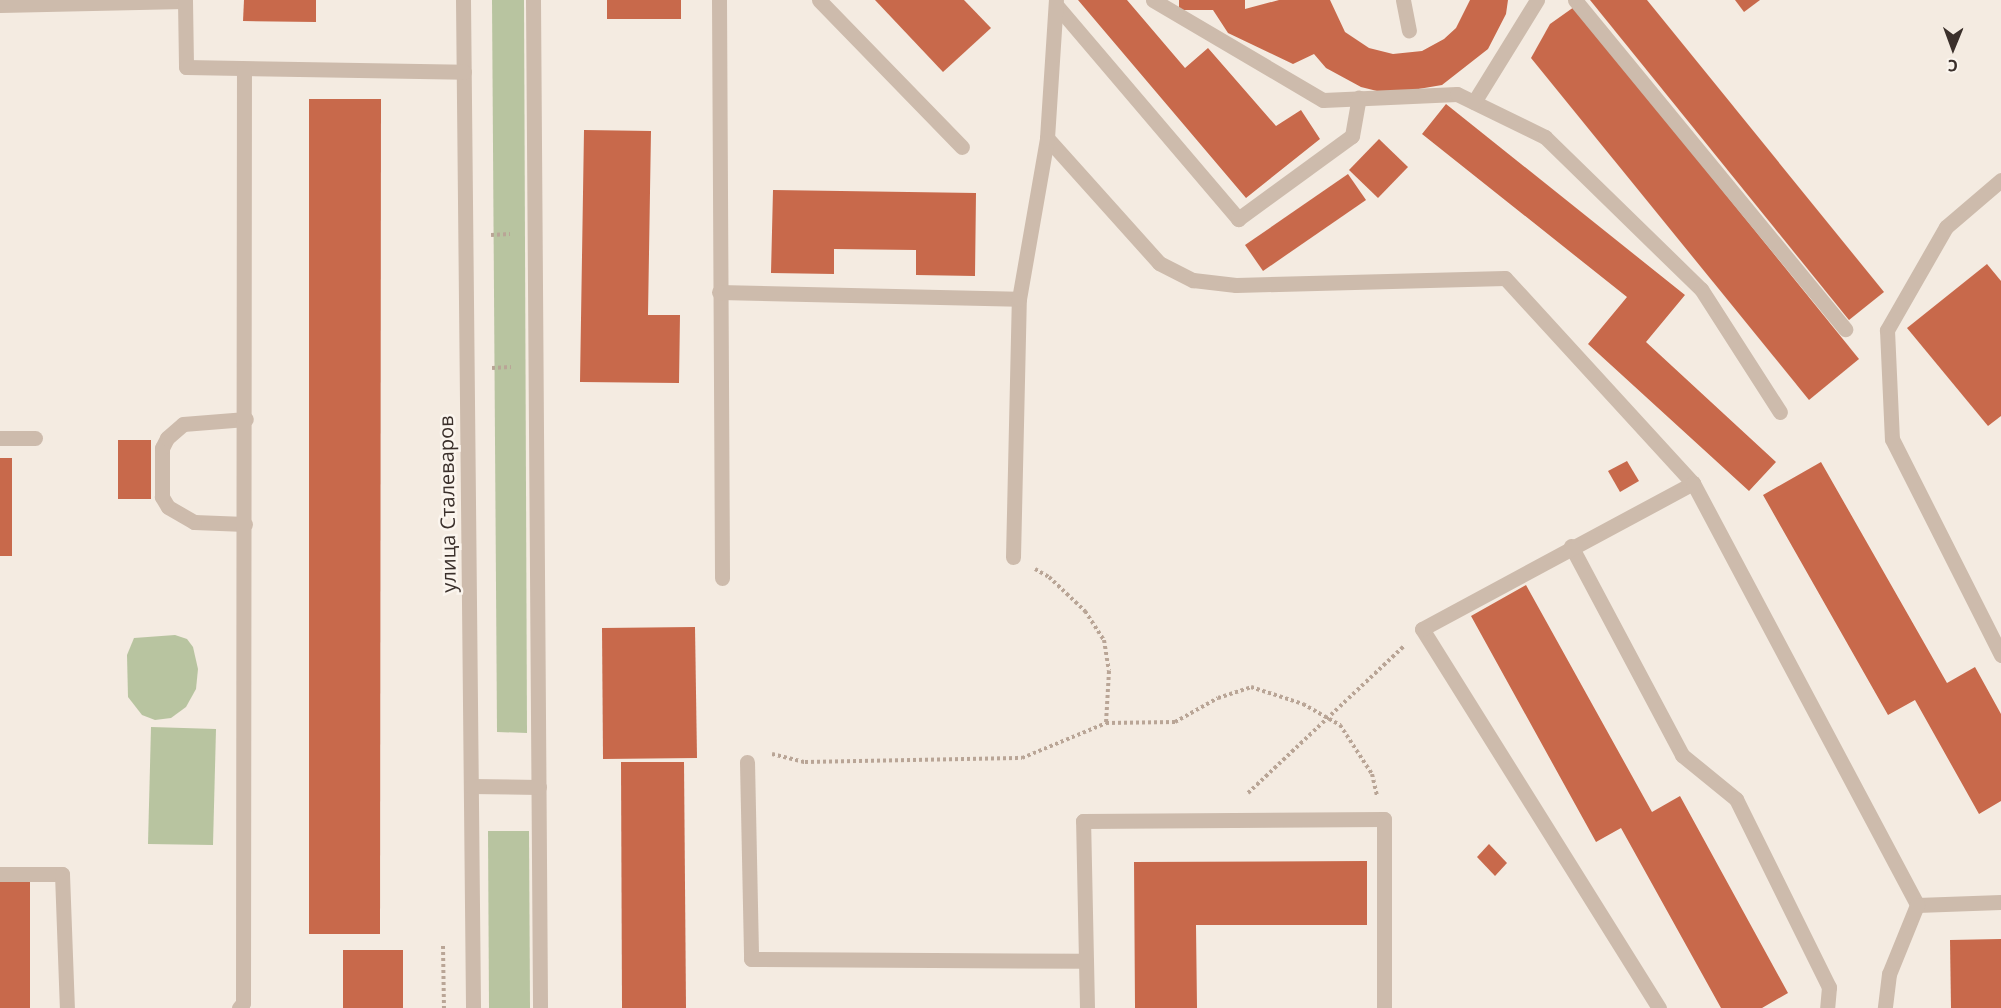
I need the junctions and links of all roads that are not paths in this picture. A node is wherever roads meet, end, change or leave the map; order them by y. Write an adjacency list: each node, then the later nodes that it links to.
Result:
1 (463, 0): 13 (street, улица Сталеваров)
2 (533, 0): 34 (street)
3 (719, 0): 19 (street)
4 (819, 0): 17 (street)
5 (1153, 0): 14 (street)
6 (1403, 0): 11 (street)
7 (1537, 0): 15 (street)
8 (1575, 0): 21 (street)
9 (1057, 3): 14 (street); 16 (street)
10 (0, 5): 12 (street)
11 (1409, 30)
12 (244, 69): 13 (street); 23 (street)
13 (464, 72): 33 (street, улица Сталеваров)
14 (1359, 98): 15 (street)
15 (1474, 102): 22 (street)
16 (1047, 138): 20 (street); 26 (street)
17 (962, 147)
18 (2001, 180): 31 (street)
19 (719, 292): 20 (street); 30 (street)
20 (1018, 299): 29 (street)
21 (1845, 328)
22 (1780, 412)
23 (246, 419): 27 (street); 27 (street)
24 (0, 438): 25 (street)
25 (34, 438)
26 (1693, 483): 28 (street); 37 (street)
27 (245, 524): 40 (street)
28 (1571, 546): 45 (street); 46 (street)
29 (1013, 557)
30 (723, 578)
31 (2001, 655)
32 (747, 762): 38 (street)
33 (471, 786): 34 (street); 41 (street, улица Сталеваров)
34 (539, 787): 42 (street)
35 (0, 874): 39 (street)
36 (2001, 902): 37 (street)
37 (1917, 905): 47 (street)
38 (1086, 961): 43 (street); 44 (street)
39 (67, 1008)
40 (239, 1008)
41 (473, 1008)
42 (540, 1008)
43 (1087, 1008)
44 (1384, 1008)
45 (1659, 1008)
46 (1827, 1008)
47 (1885, 1008)

